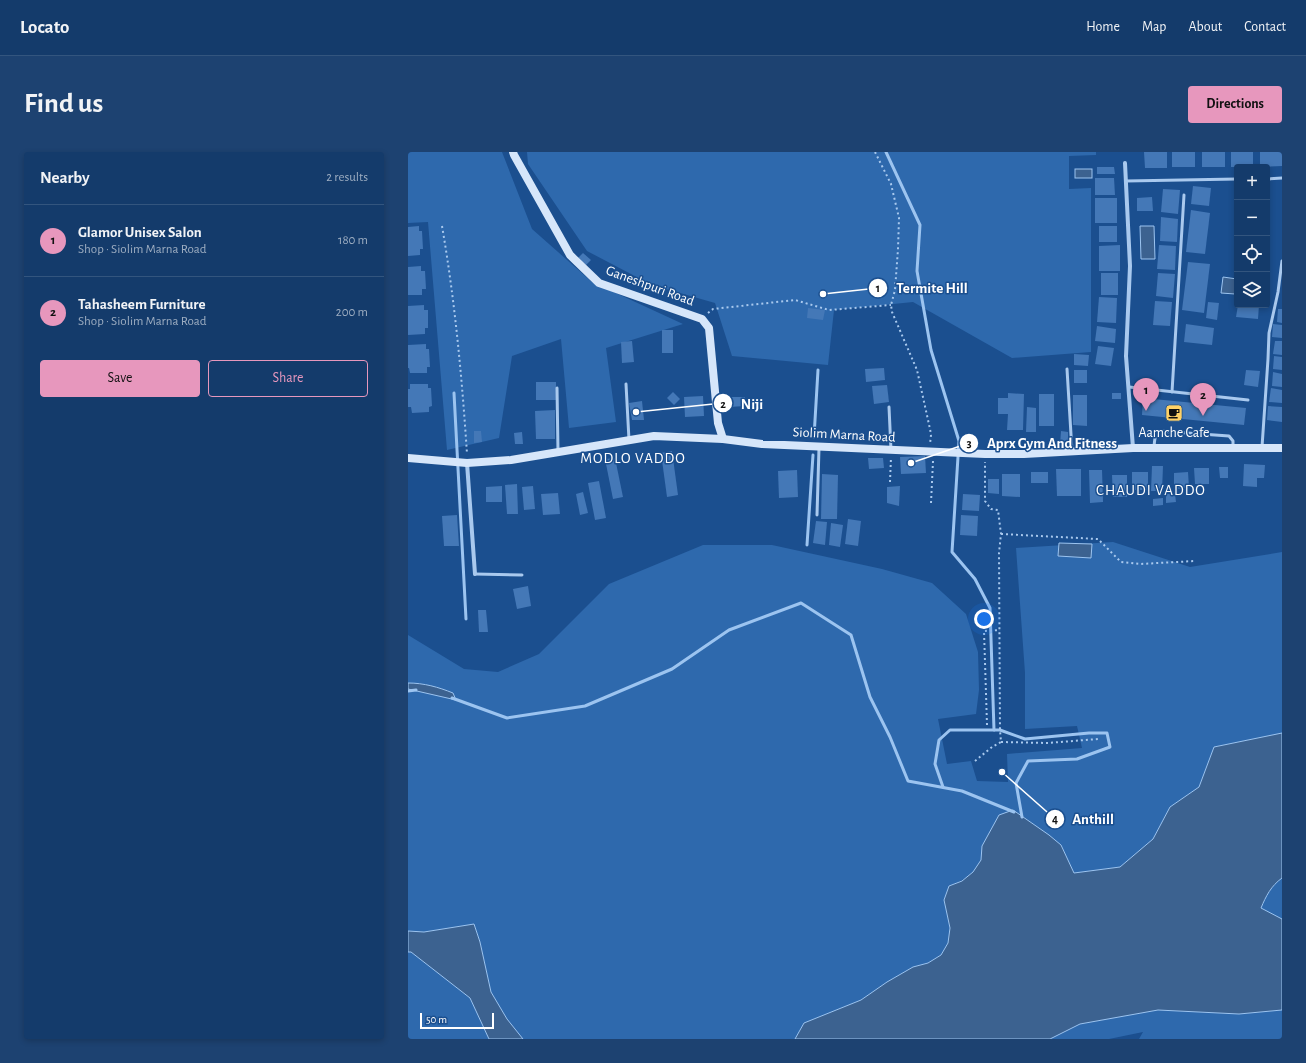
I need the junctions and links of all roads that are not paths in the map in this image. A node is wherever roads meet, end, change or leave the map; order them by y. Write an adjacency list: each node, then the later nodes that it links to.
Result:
1 (513, 152): 16 (main road, Ganeshpuri Road)
2 (1125, 163): 6 (street)
3 (1282, 178): 5 (lane)
4 (1234, 179): 6 (lane)
5 (1270, 179)
6 (1126, 181): 11 (street)
7 (1184, 195): 13 (lane)
8 (1282, 261): 22 (lane)
9 (1067, 369): 25 (lane)
10 (626, 384): 17 (lane)
11 (1129, 387): 13 (lane); 19 (street)
12 (557, 388): 26 (lane)
13 (1172, 392): 14 (lane)
14 (1248, 400)
15 (889, 408): 24 (lane)
16 (723, 439): 17 (main road, Siolim Marna Road); 18 (main road, Siolim Marna Road)
17 (628, 440): 26 (main road, Siolim Marna Road)
18 (819, 446): 24 (main road, Siolim Marna Road); 29 (lane)
19 (1133, 448): 20 (main road, Siolim Marna Road); 25 (main road, Siolim Marna Road)
20 (1154, 448): 21 (main road, Siolim Marna Road); 21 (lane)
21 (1233, 448): 22 (main road, Siolim Marna Road)
22 (1262, 448): 23 (main road, Siolim Marna Road)
23 (1282, 448)
24 (891, 450): 25 (main road, Siolim Marna Road)
25 (1072, 451)
26 (558, 452): 28 (main road, Siolim Marna Road)
27 (408, 458): 28 (main road, Siolim Marna Road)
28 (467, 463): 30 (street)
29 (817, 515)
30 (475, 574): 31 (lane)
31 (522, 574)

